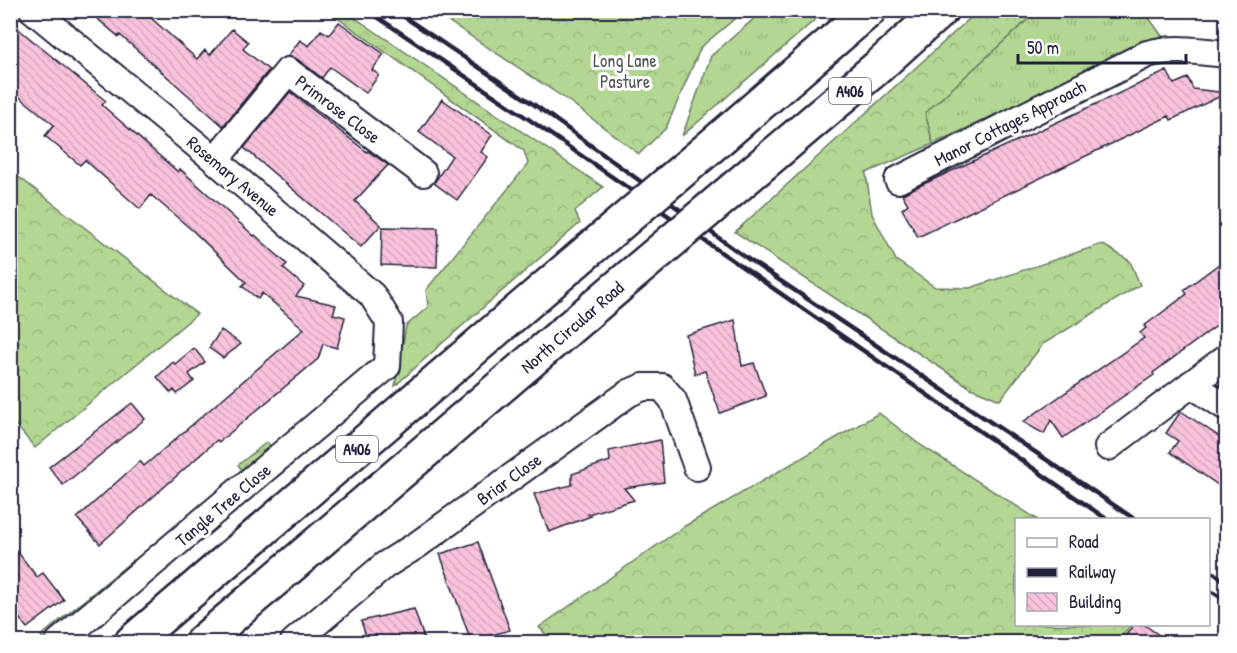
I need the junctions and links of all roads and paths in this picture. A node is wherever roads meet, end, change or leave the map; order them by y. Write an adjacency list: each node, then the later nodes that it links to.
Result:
1 (33, 10): 5 (street, Rosemary Avenue)
2 (869, 10): 15 (highway, A406, bridge)
3 (941, 10): 16 (highway, North Circular Road / A406, bridge)
4 (1227, 54): 7 (street, Manor Cottages Approach)
5 (214, 160): 6 (street, Primrose Close); 9 (street, Rosemary Avenue)
6 (423, 173)
7 (898, 180)
8 (1227, 358): 10 (street)
9 (387, 366): 14 (street, Tangle Tree Close)
10 (1191, 384): 11 (street); 12 (street)
11 (1227, 407)
12 (1108, 447)
13 (697, 467): 17 (street, Briar Close)
14 (59, 642)
15 (132, 642)
16 (202, 642)
17 (294, 642)

